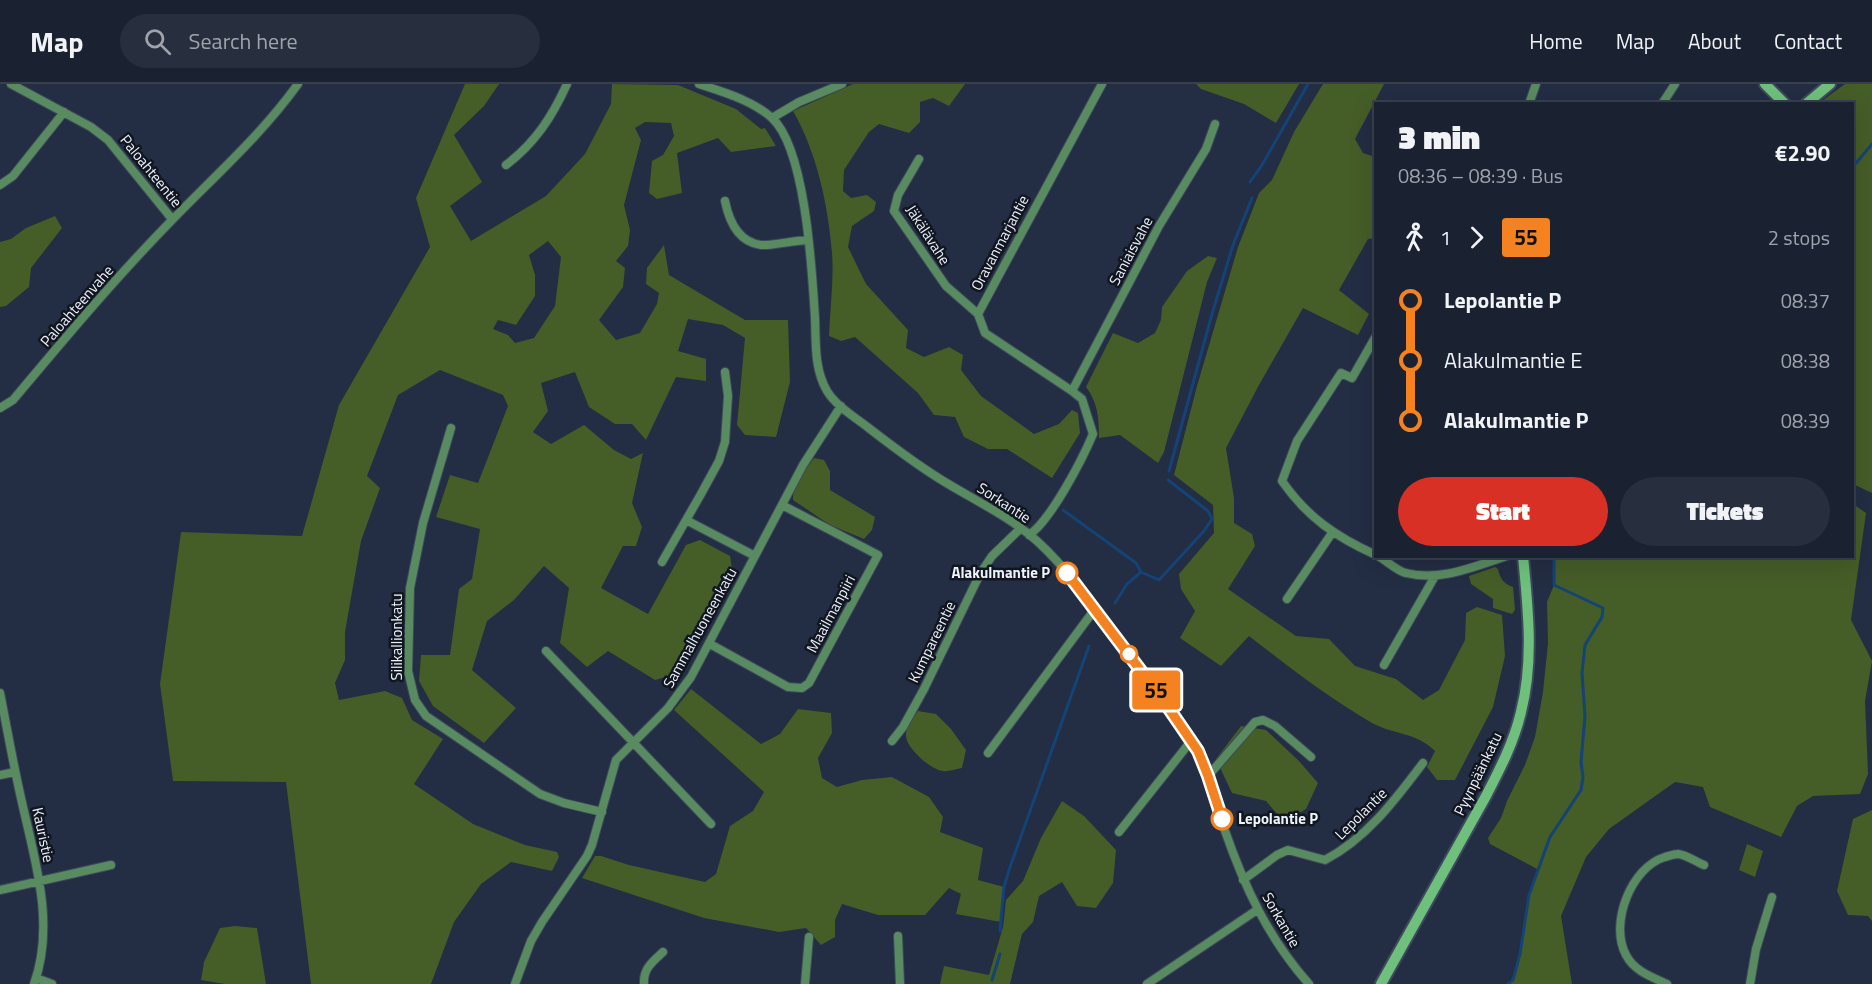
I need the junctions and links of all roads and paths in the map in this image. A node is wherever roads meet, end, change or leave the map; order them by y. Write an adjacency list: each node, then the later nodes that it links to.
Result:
1 (11, 84): 15 (street, Paloahteentie)
2 (298, 84): 22 (street, Paloahteentie)
3 (567, 84): 19 (street)
4 (699, 84): 16 (street)
5 (842, 84): 16 (street)
6 (1102, 84): 24 (street, Oravanmarjantie)
7 (1536, 84): 11 (street)
8 (1675, 84): 12 (street)
9 (1765, 84): 13 (main road)
10 (1830, 84): 14 (main road)
11 (1529, 102)
12 (1663, 102)
13 (1783, 102)
14 (1808, 102)
15 (64, 112): 20 (street); 22 (street, Paloahteentie)
16 (772, 118): 23 (street, Sorkantie)
17 (1215, 124): 27 (street, Saniaisvahe)
18 (919, 159): 24 (street, Jäkälävahe)
19 (506, 165)
20 (0, 185)
21 (725, 201): 23 (street)
22 (172, 219): 29 (street, Paloahteenvahe)
23 (808, 240): 28 (street, Sorkantie)
24 (978, 314): 27 (street, Oravanmarjantie)
25 (1374, 340): 34 (street)
26 (725, 372): 32 (street)
27 (1072, 391): 35 (street, Oravanmarjantie)
28 (841, 406): 31 (street, Sammalhuoneenkatu); 33 (street, Sorkantie)
29 (0, 408)
30 (451, 428): 58 (street, Silikallionkatu)
31 (782, 504): 37 (street, Sammalhuoneenkatu); 45 (street, Maailmanpiiri)
32 (686, 520): 37 (street); 41 (street)
33 (1021, 528): 35 (street, Sorkantie); 49 (street, Kumpareentie)
34 (1332, 533): 36 (street); 43 (street)
35 (1029, 535): 44 (street, Sorkantie)
36 (1374, 553)
37 (755, 556): 45 (street, Sammalhuoneenkatu)
38 (1383, 558): 42 (street)
39 (1501, 558): 42 (street)
40 (1523, 558): 79 (main road, Pyynpäänkatu)
41 (662, 562)
42 (1435, 576): 47 (street)
43 (1287, 599)
44 (1095, 609): 50 (street, Sorkantie); 52 (street)
45 (710, 644): 51 (street, Sammalhuoneenkatu)
46 (546, 651): 51 (street)
47 (1384, 665)
48 (0, 693): 55 (street, Kauristie)
49 (892, 741)
50 (1191, 741): 57 (street, Sorkantie); 60 (street)
51 (633, 744): 58 (street, Sammalhuoneenkatu); 59 (street)
52 (988, 753)
53 (1311, 757): 57 (street)
54 (1424, 763): 63 (street, Lepolantie)
55 (15, 772): 56 (street); 64 (street, Kauristie)
56 (0, 775)
57 (1208, 776): 63 (street, Sorkantie)
58 (602, 812): 73 (street, Sammalhuoneenkatu)
59 (711, 824)
60 (1119, 832)
61 (111, 865): 64 (street)
62 (1704, 865): 80 (street)
63 (1243, 880): 67 (street, Sorkantie)
64 (40, 883): 65 (street); 71 (street, Kauristie)
65 (0, 890)
66 (1772, 897): 81 (street)
67 (1257, 910): 77 (street); 78 (street, Sorkantie)
68 (809, 936): 75 (street)
69 (898, 936): 76 (street)
70 (663, 952): 74 (street)
71 (35, 981): 72 (street)
72 (52, 984)
73 (515, 984)
74 (644, 984)
75 (805, 984)
76 (900, 984)
77 (1147, 984)
78 (1309, 984)
79 (1381, 984)
80 (1667, 984)
81 (1750, 984)

